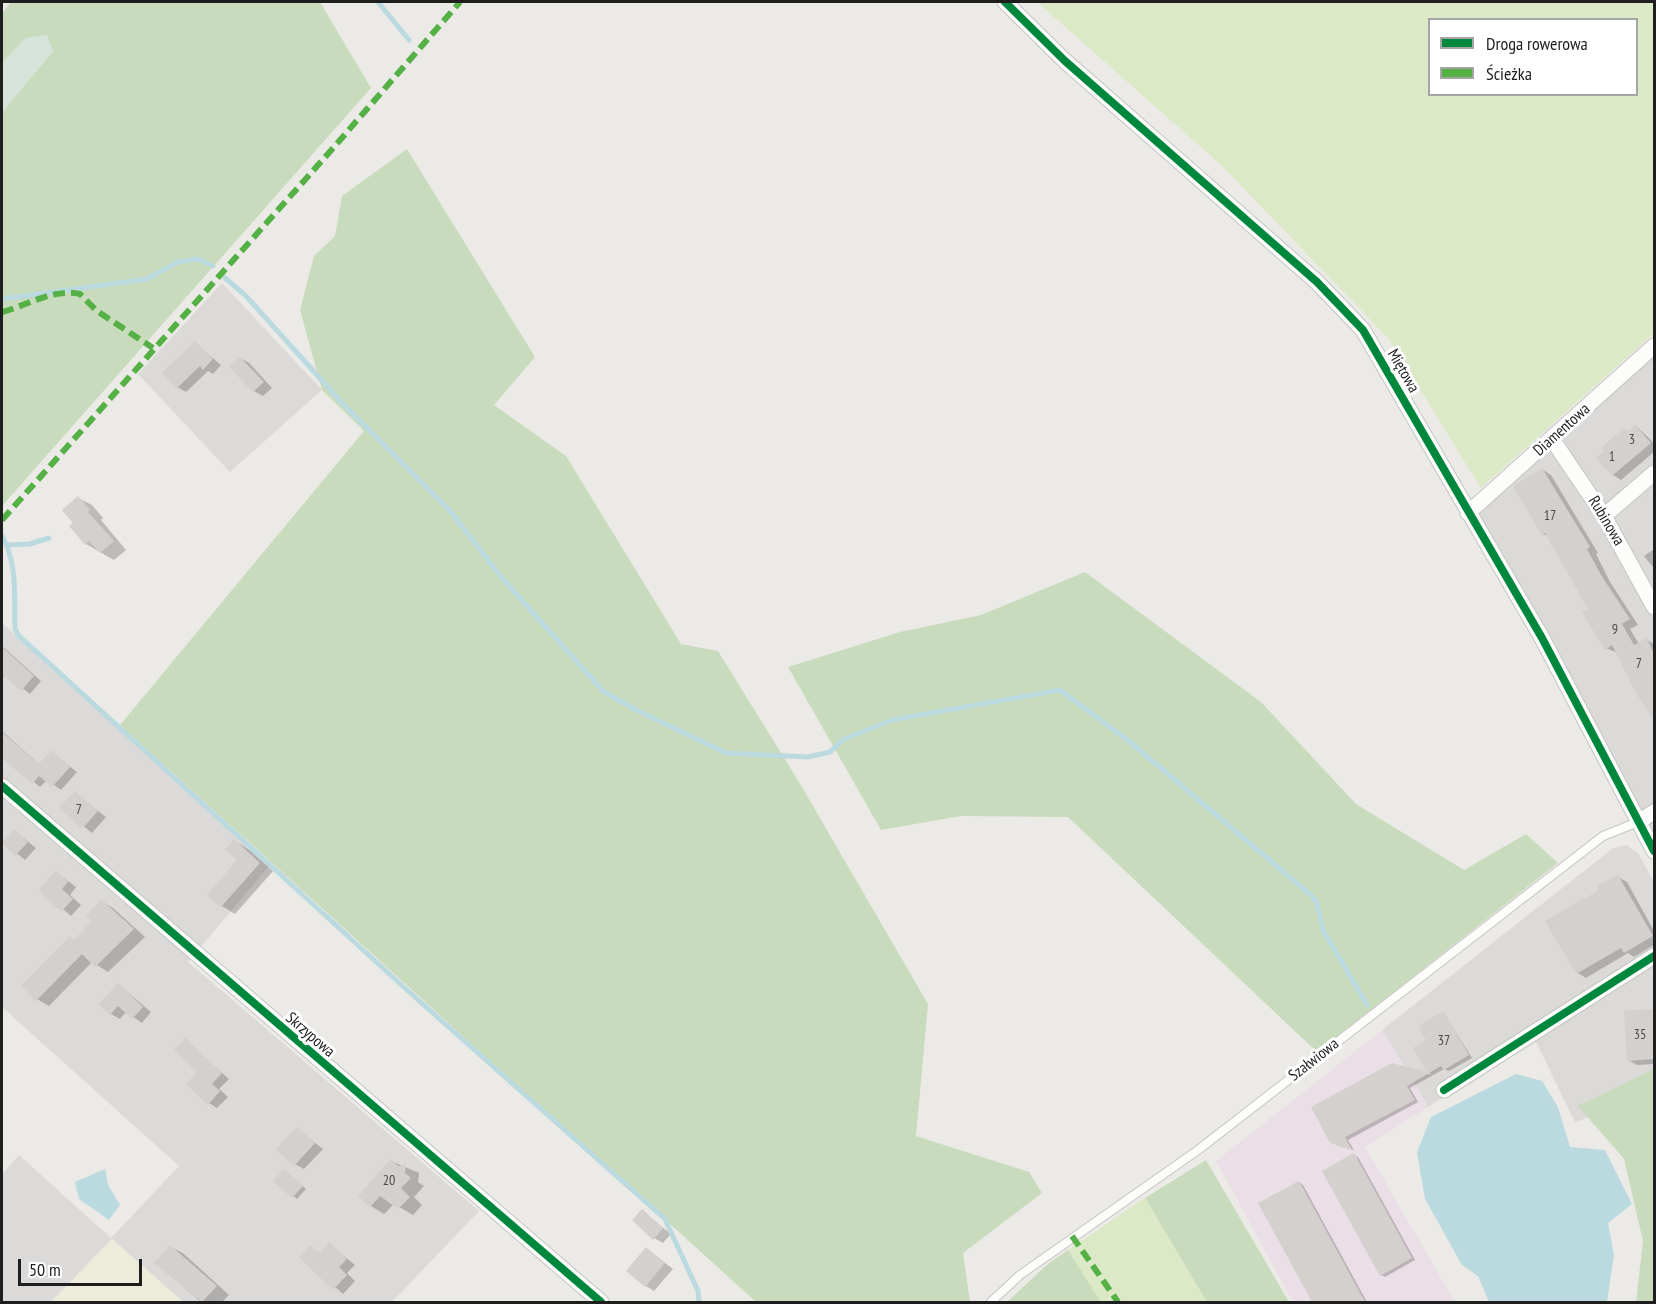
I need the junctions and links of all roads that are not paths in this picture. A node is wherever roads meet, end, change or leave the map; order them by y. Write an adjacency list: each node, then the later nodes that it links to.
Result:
1 (1005, 2): 5 (street, Miętowa)
2 (1654, 345): 3 (street, Diamentowa)
3 (1552, 439): 5 (street, Diamentowa); 6 (street, Rubinowa)
4 (1654, 473): 6 (street)
5 (1468, 513): 10 (street, Miętowa)
6 (1604, 516): 7 (street, Rubinowa)
7 (1654, 607)
8 (2, 786): 14 (street, Skrzypowa)
9 (1654, 812): 10 (street)
10 (1638, 822): 11 (street, Miętowa); 15 (lane, Szałwiowa)
11 (1654, 851)
12 (1654, 956): 13 (street)
13 (1444, 1090)
14 (601, 1302)
15 (991, 1302)

